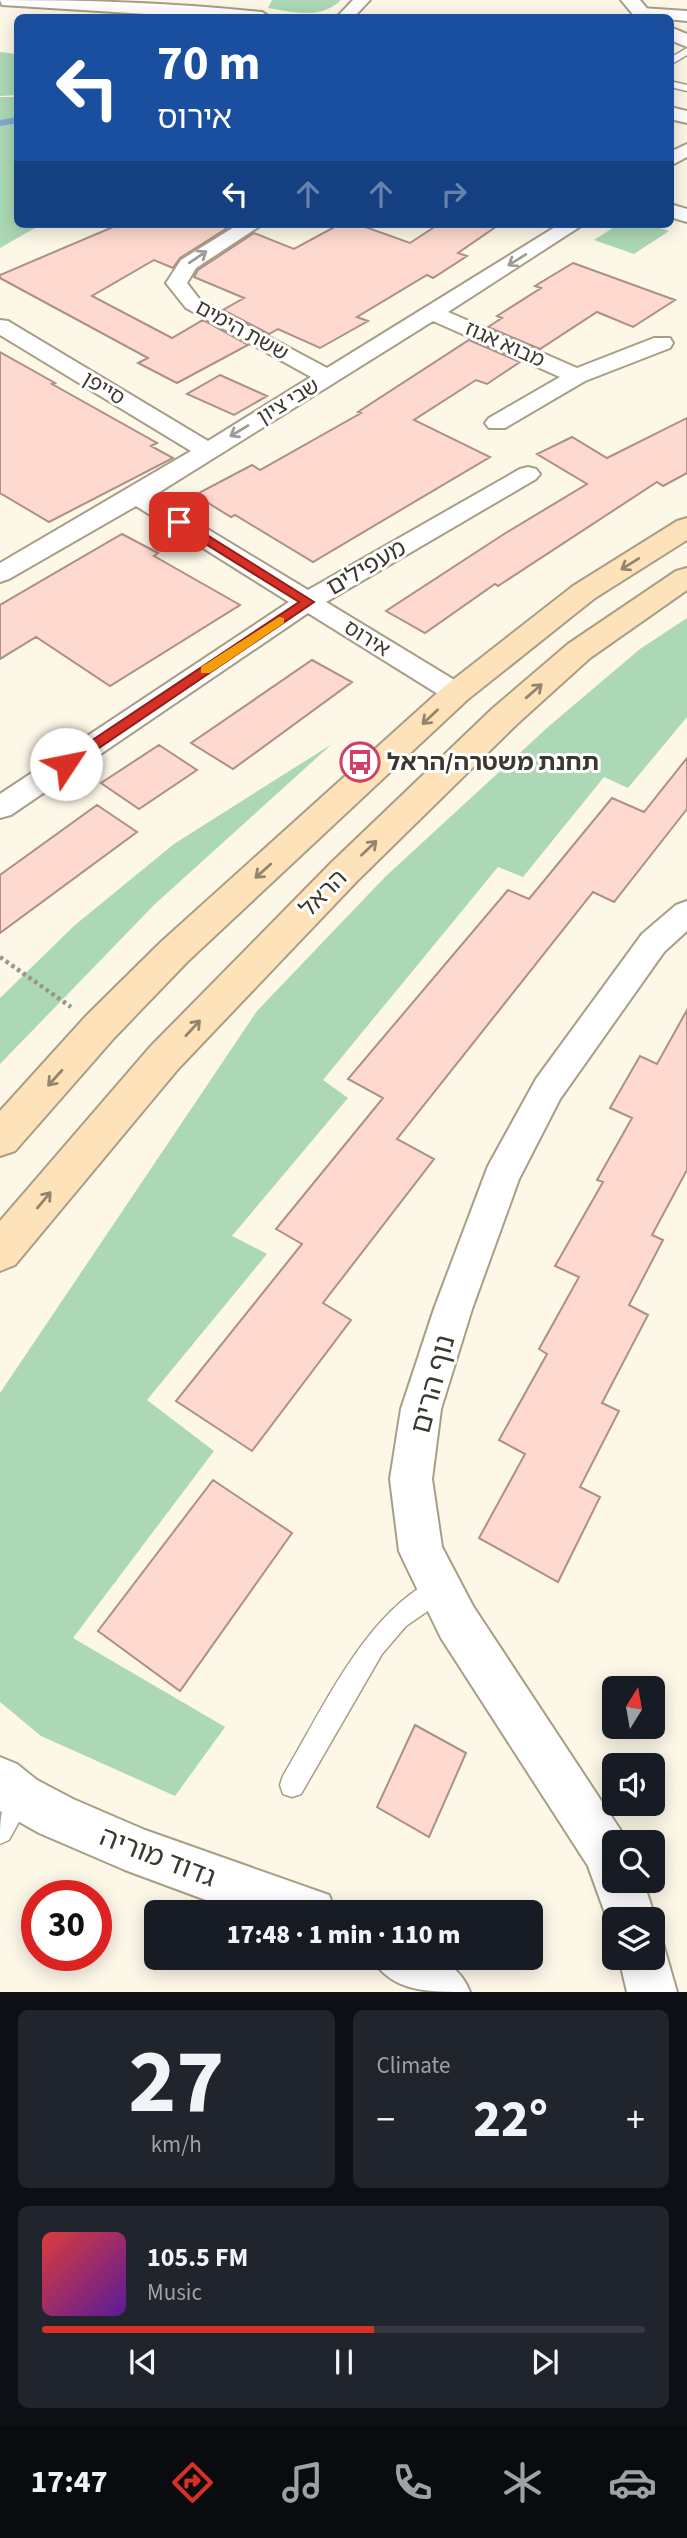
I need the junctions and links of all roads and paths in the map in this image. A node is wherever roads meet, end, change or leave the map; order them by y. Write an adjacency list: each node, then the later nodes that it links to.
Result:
1 (2, 0): 4 (street)
2 (362, 0): 5 (street)
3 (639, 10): 6 (street)
4 (227, 14)
5 (348, 14)
6 (671, 14)
7 (246, 228): 13 (street, ששת הימים, one-way to 7)
8 (569, 228): 9 (street, שבי ציון, one-way to 9)
9 (433, 313): 12 (street, מבוא אגוז); 13 (street, שבי ציון)
10 (0, 326): 15 (street, סייפן)
11 (662, 343): 12 (street, מבוא אגוז)
12 (577, 376): 14 (street, מבוא אגוז)
13 (327, 377): 15 (street, שבי ציון, one-way to 15)
14 (497, 423)
15 (207, 451): 17 (street, שבי ציון)
16 (528, 474): 23 (street, מעפילים)
17 (136, 496): 20 (street, שבי ציון); 23 (street, אירוס)
18 (687, 527): 24 (main road, one-way to 24)
19 (0, 543): 20 (street)
20 (26, 559): 21 (street, שבי ציון)
21 (0, 574)
22 (687, 577): 30 (main road, הראל, one-way to 22)
23 (307, 602): 24 (street, אירוס); 25 (street, מעפילים)
24 (456, 692): 28 (main road, one-way to 28)
25 (0, 808)
26 (687, 913): 31 (street, נוף הרים)
27 (0, 957): 28 (path)
28 (100, 1027): 29 (main road, one-way to 29)
29 (0, 1139)
30 (0, 1252)
31 (440, 1589): 32 (lane); 34 (street, נוף הרים)
32 (292, 1785)
33 (6, 1796): 35 (street, גדוד מוריה)
34 (602, 1844)
35 (274, 1900)
36 (414, 1970): 38 (street)
37 (647, 1970): 39 (street)
38 (445, 1992)
39 (652, 1992)

